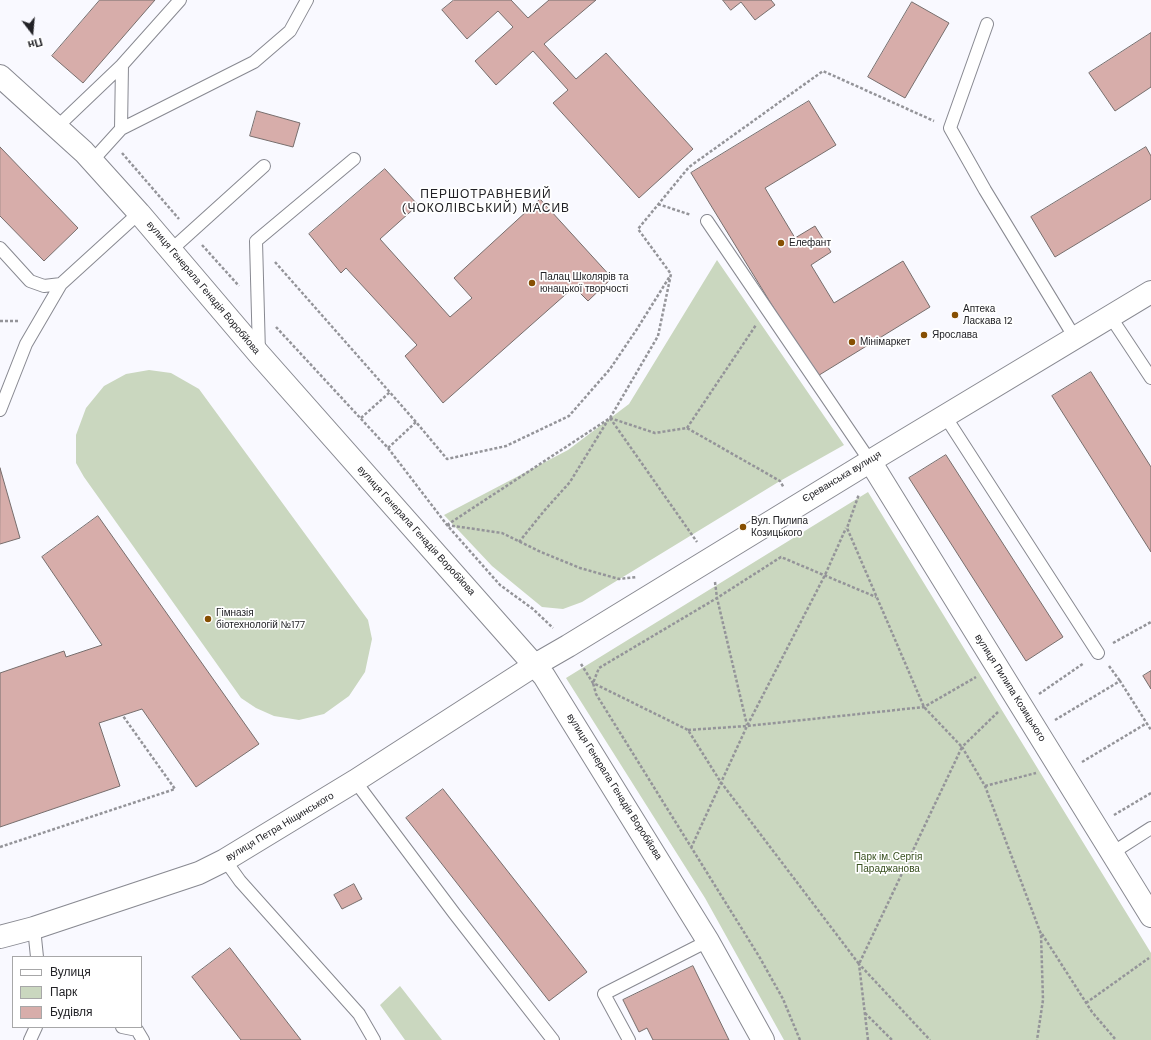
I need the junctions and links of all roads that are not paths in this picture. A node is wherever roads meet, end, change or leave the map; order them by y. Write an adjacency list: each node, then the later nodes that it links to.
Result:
1 (180, 0): 4 (lane)
2 (307, 0): 7 (lane)
3 (987, 24): 18 (lane)
4 (122, 65): 6 (lane); 7 (lane)
5 (0, 76): 6 (street, вулиця Генерала Генадія Воробйова)
6 (57, 126): 9 (street, вулиця Генерала Генадія Воробйова)
7 (121, 129): 9 (lane)
8 (354, 159): 19 (lane)
9 (92, 161): 11 (street, вулиця Генерала Генадія Воробйова)
10 (264, 166): 14 (lane)
11 (139, 213): 14 (street, вулиця Генерала Генадія Воробйова); 15 (lane)
12 (707, 221): 23 (lane)
13 (0, 248): 15 (lane)
14 (171, 250): 19 (street, вулиця Генерала Генадія Воробйова)
15 (61, 284): 21 (lane)
16 (1151, 292): 17 (street, Єреванська вулиця)
17 (1110, 316): 18 (street, Єреванська вулиця); 20 (lane)
18 (1075, 338): 22 (street, Єреванська вулиця)
19 (259, 354): 25 (street, вулиця Генерала Генадія Воробйова)
20 (1151, 378)
21 (0, 410)
22 (945, 416): 23 (street, Єреванська вулиця); 24 (lane)
23 (870, 461): 25 (street, Єреванська вулиця); 28 (street, вулиця Пилипа Козицького)
24 (1098, 653)
25 (535, 665): 26 (street, вулиця Петра Ніщинського); 33 (street, вулиця Генерала Генадія Воробйова)
26 (356, 781): 29 (street, вулиця Петра Ніщинського); 40 (lane)
27 (1151, 828): 28 (lane)
28 (1112, 853): 30 (street, вулиця Пилипа Козицького)
29 (225, 860): 31 (street, вулиця Петра Ніщинського); 39 (lane)
30 (1151, 916)
31 (34, 928): 32 (street, вулиця Петра Ніщинського); 34 (lane)
32 (0, 937)
33 (708, 941): 41 (lane); 42 (street, вулиця Генерала Генадія Воробйова)
34 (37, 956)
35 (36, 1028): 37 (lane)
36 (127, 1028): 38 (lane)
37 (30, 1040)
38 (143, 1040)
39 (374, 1040)
40 (553, 1040)
41 (629, 1040)
42 (763, 1040)

